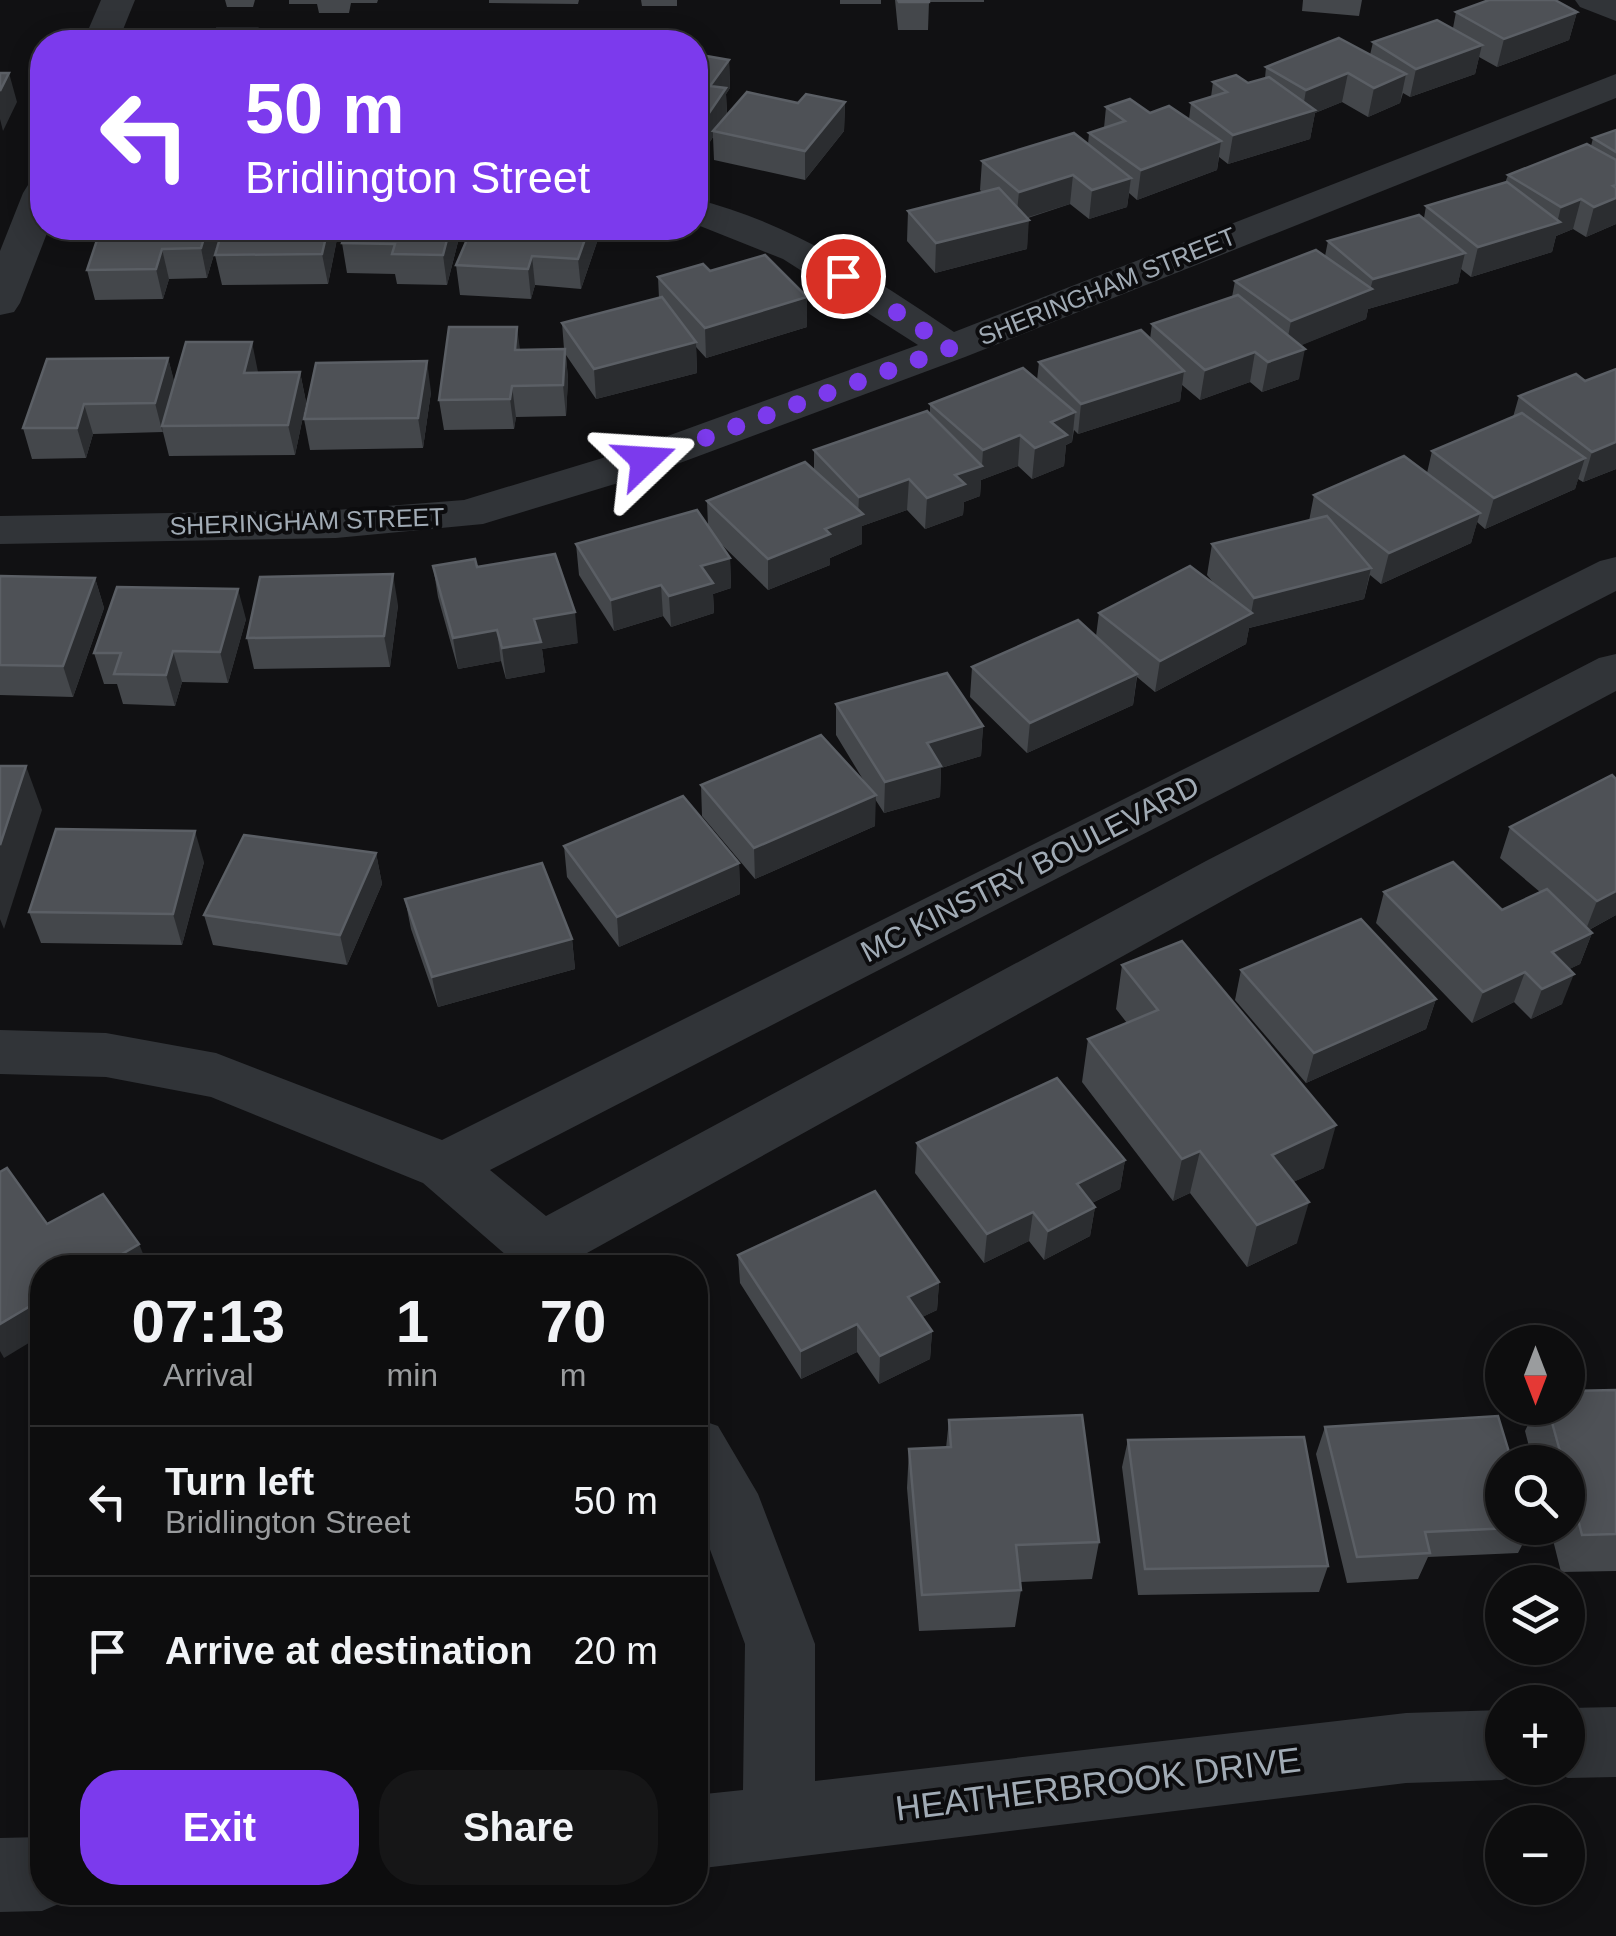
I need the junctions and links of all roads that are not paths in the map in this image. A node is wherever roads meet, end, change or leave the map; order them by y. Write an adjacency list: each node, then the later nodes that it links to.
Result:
1 (118, 0): 4 (street)
2 (1592, 0): 3 (street)
3 (1616, 11)
4 (106, 30)
5 (1616, 85): 9 (street, SHERINGHAM STREET)
6 (30, 190): 8 (street)
7 (708, 214): 9 (street)
8 (0, 303)
9 (950, 348): 10 (street, SHERINGHAM STREET)
10 (0, 530)
11 (1616, 572): 14 (street, MC KINSTRY BOULEVARD)
12 (1616, 670): 16 (street)
13 (0, 1052): 14 (street)
14 (444, 1166): 15 (street)
15 (552, 1255)
16 (558, 1255)
17 (708, 1470): 21 (street)
18 (1616, 1742): 19 (street)
19 (1585, 1743)
20 (1485, 1746): 21 (street, HEATHERBROOK DRIVE)
21 (779, 1824): 22 (street, HEATHERBROOK DRIVE)
22 (708, 1831)
23 (30, 1874): 24 (street)
24 (0, 1875)

